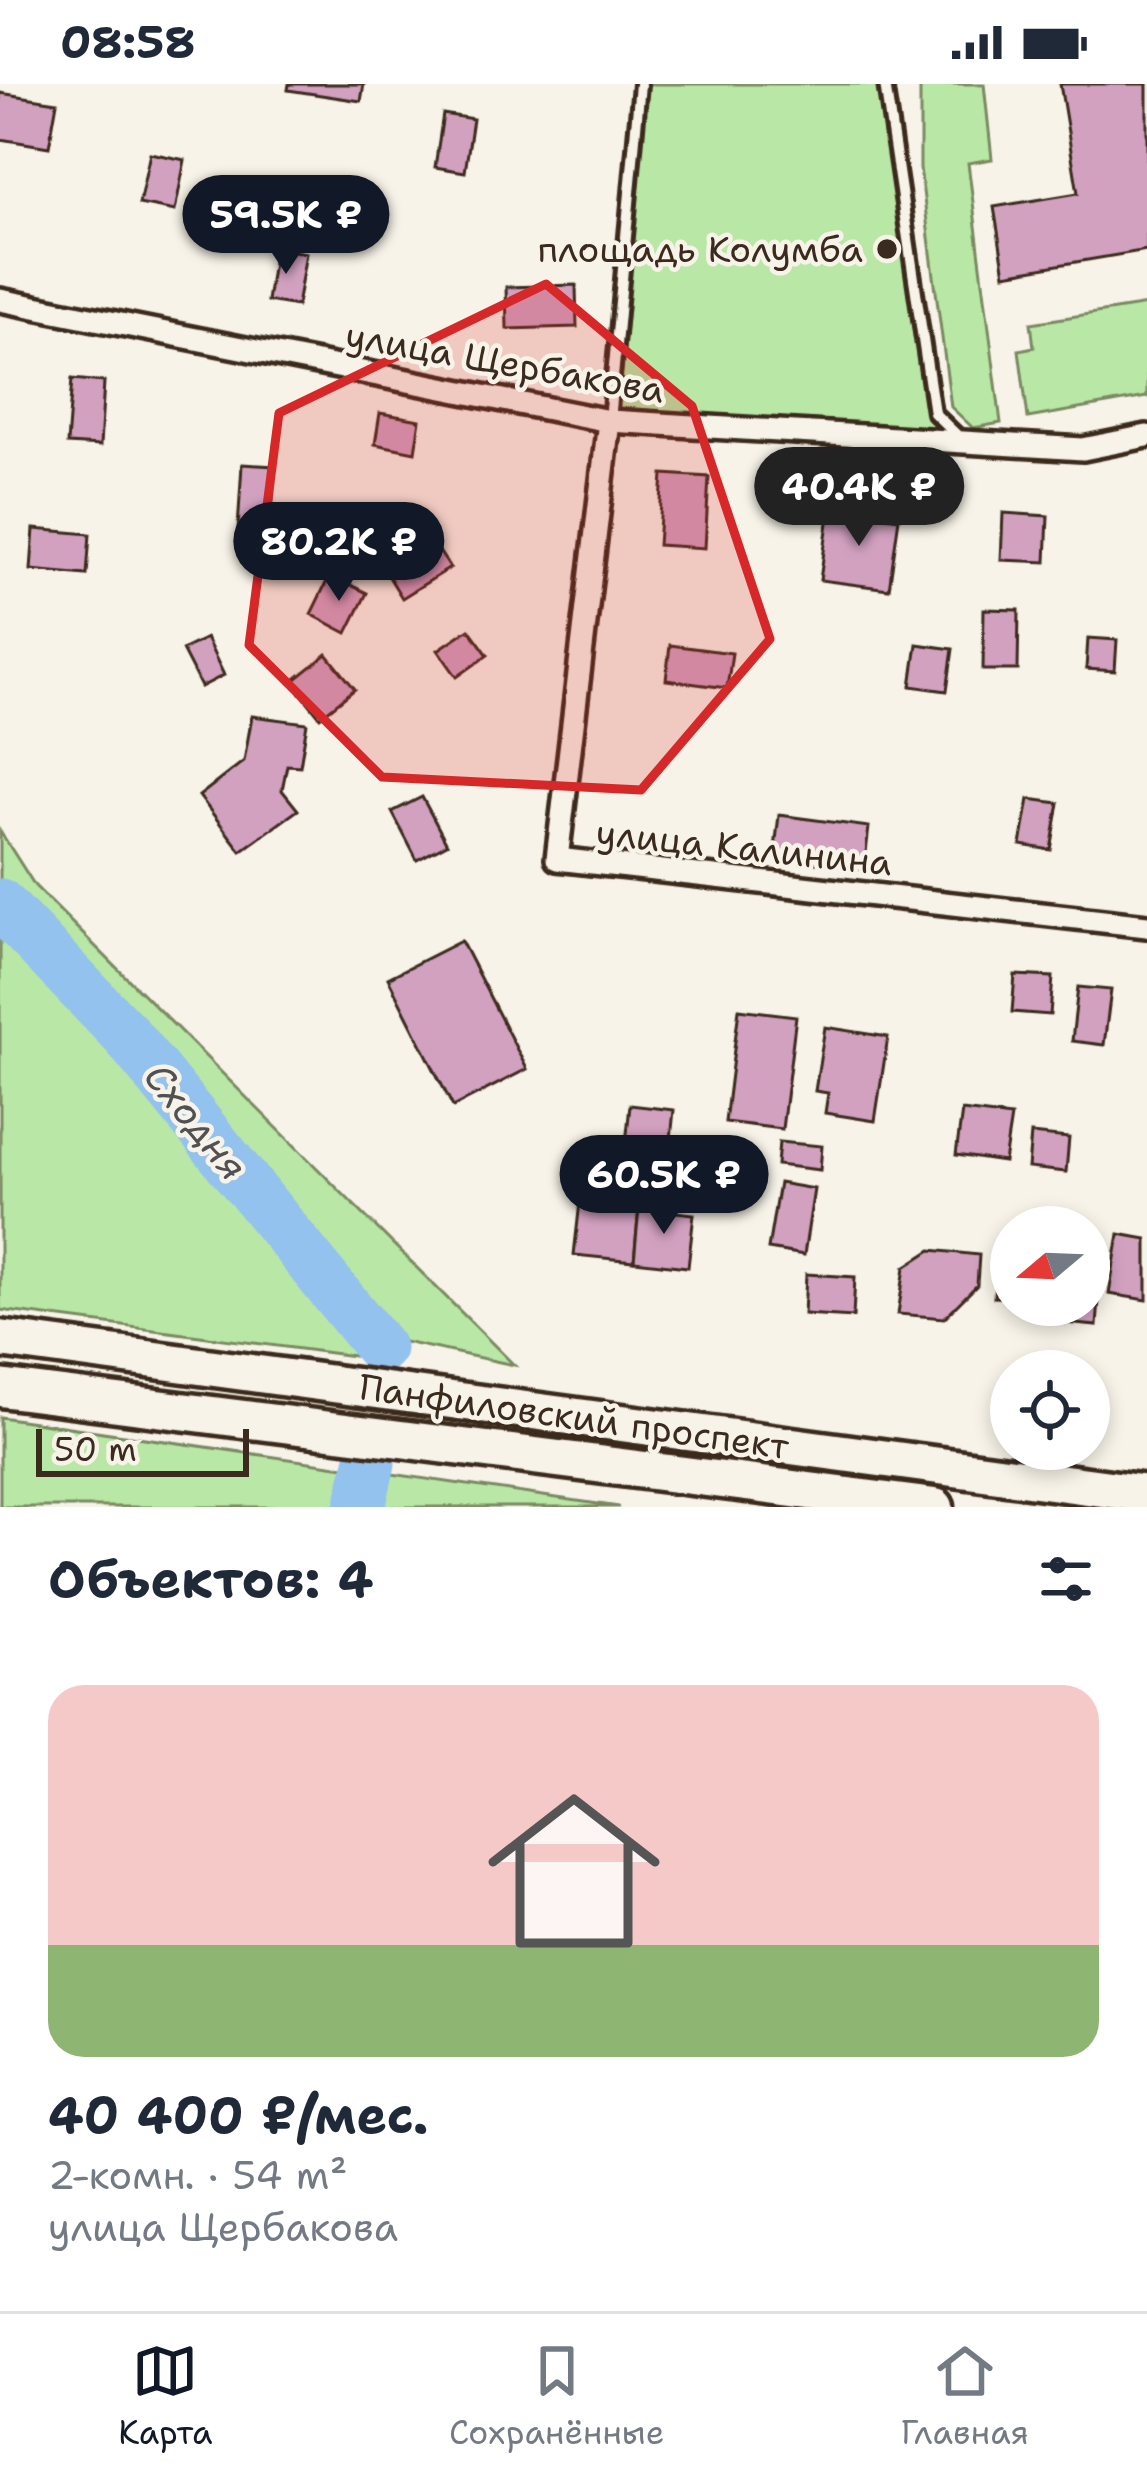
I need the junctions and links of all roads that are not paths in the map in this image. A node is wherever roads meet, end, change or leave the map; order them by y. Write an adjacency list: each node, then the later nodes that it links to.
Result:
1 (640, 84): 4 (lane)
2 (885, 84): 6 (lane)
3 (0, 300): 4 (street, улица Щербакова)
4 (609, 421): 6 (street, улица Щербакова); 7 (street, улица Калинина)
5 (1147, 436): 6 (street, улица Щербакова)
6 (965, 442)
7 (1147, 926)
8 (0, 1339): 10 (main road, Панфиловский проспект)
9 (0, 1388): 11 (main road, Панфиловский проспект)
10 (1147, 1494)
11 (934, 1507)

